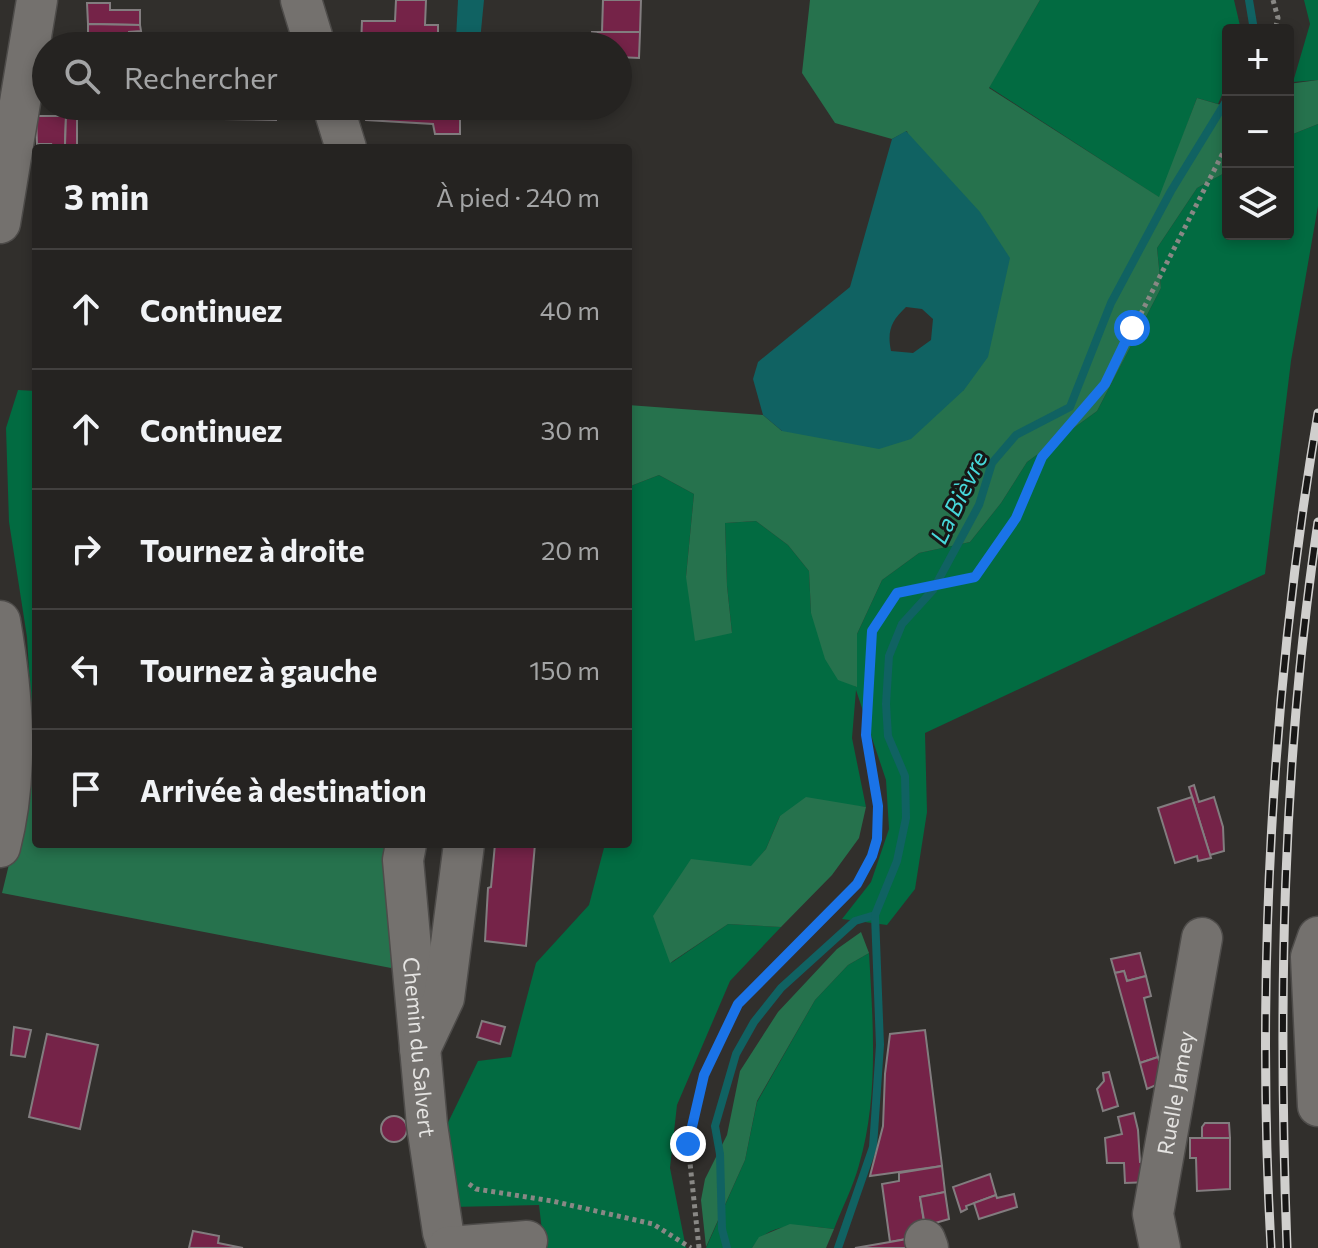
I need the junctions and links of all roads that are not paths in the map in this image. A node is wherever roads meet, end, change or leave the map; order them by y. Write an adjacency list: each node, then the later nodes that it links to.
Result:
1 (37, 0): 6 (street)
2 (301, 0): 3 (street)
3 (311, 32)
4 (337, 120): 5 (street)
5 (345, 144)
6 (0, 223)
7 (0, 621): 8 (street)
8 (0, 847)
9 (405, 848): 13 (street, Chemin du Salvert)
10 (463, 848): 13 (street)
11 (1318, 937): 14 (street)
12 (1202, 938): 17 (street, Ruelle Jamey)
13 (420, 1049): 16 (street, Chemin du Salvert)
14 (1318, 1106)
15 (527, 1241): 16 (street)
16 (448, 1248)
17 (1160, 1248)

